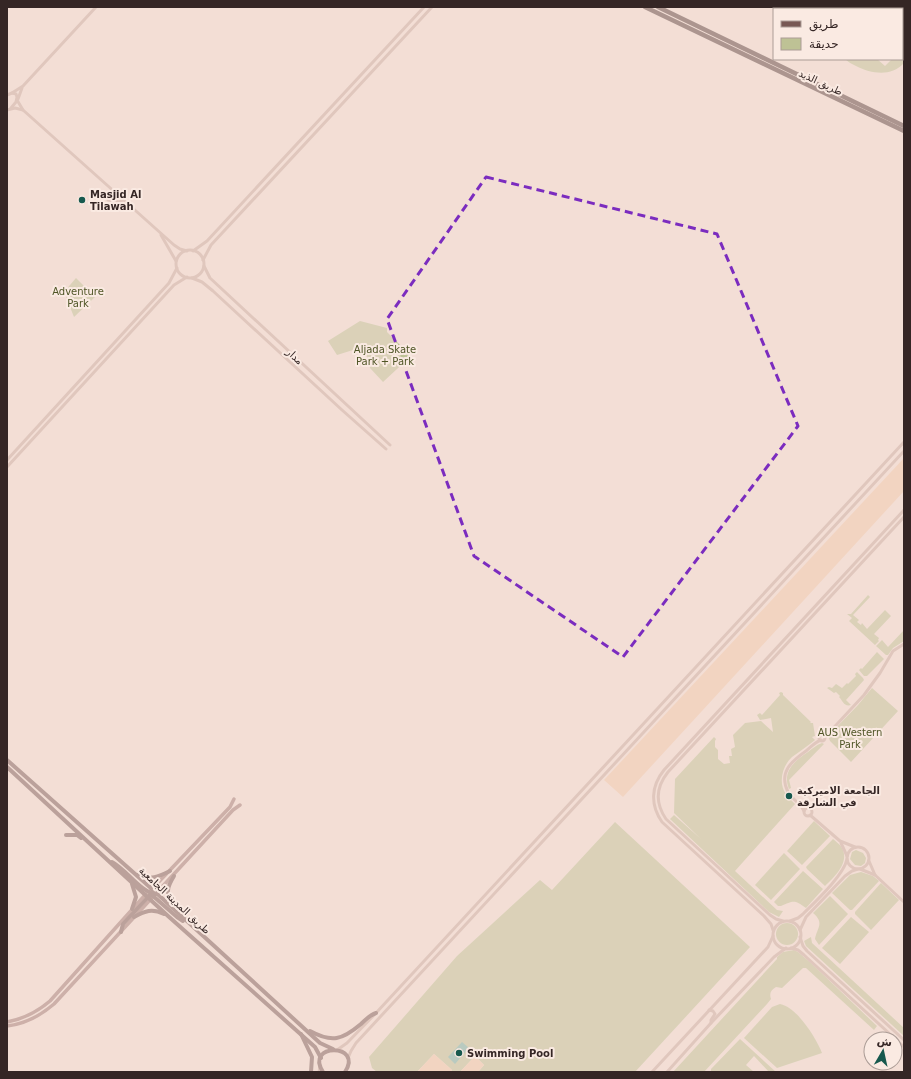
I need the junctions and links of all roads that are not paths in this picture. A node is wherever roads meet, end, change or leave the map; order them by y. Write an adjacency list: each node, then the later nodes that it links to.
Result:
1 (96, 7): 6 (street)
2 (424, 7): 20 (street)
3 (432, 7): 21 (street)
4 (645, 7): 12 (highway, طريق الذيد)
5 (658, 7): 13 (highway, طريق الذيد)
6 (23, 86): 7 (street); 8 (street)
7 (9, 93): 8 (street)
8 (17, 100): 9 (street); 11 (street)
9 (11, 108): 10 (street); 11 (street)
10 (7, 110)
11 (22, 110): 17 (street)
12 (891, 125): 14 (highway, طريق الذيد); 15 (highway)
13 (904, 126)
14 (904, 131)
15 (904, 134)
16 (108, 200): 17 (street)
17 (123, 200): 18 (street)
18 (152, 225): 19 (street); 22 (street)
19 (187, 251): 20 (street); 22 (street)
20 (193, 251): 21 (street)
21 (203, 260): 23 (street)
22 (176, 263): 24 (street)
23 (204, 266): 26 (street); 28 (street, مدار)
24 (177, 268): 25 (street); 31 (street)
25 (187, 278): 26 (street); 32 (street)
26 (192, 278): 29 (street, مدار)
27 (904, 442): 78 (street)
28 (390, 445)
29 (386, 449)
30 (904, 451): 88 (street)
31 (7, 460)
32 (7, 467)
33 (904, 510): 35 (street)
34 (904, 517): 36 (street)
35 (884, 532): 36 (street); 38 (street)
36 (887, 536): 39 (street)
37 (904, 644): 44 (street)
38 (758, 669): 39 (street); 70 (street)
39 (754, 679): 67 (street)
40 (7, 760): 55 (main road, طريق المدينة الجامعية)
41 (8, 768): 47 (main road, طريق المدينة الجامعية)
42 (234, 799): 54 (main road)
43 (240, 805): 57 (main road)
44 (805, 809): 45 (street); 45 (street)
45 (810, 814): 48 (street)
46 (66, 835): 47 (main road)
47 (86, 840): 52 (main road, طريق المدينة الجامعية)
48 (840, 841): 49 (street); 50 (street)
49 (857, 847): 50 (street); 51 (street)
50 (847, 858): 53 (street); 63 (street)
51 (869, 859): 53 (street); 56 (street)
52 (108, 860): 58 (main road, طريق المدينة الجامعية); 59 (main road)
53 (859, 869): 56 (street); 66 (street)
54 (170, 871): 55 (main road); 59 (main road)
55 (134, 874): 59 (main road, طريق المدينة الجامعية)
56 (875, 875): 60 (street)
57 (174, 876): 59 (main road); 62 (main road)
58 (131, 882): 59 (main road, طريق المدينة الجامعية); 61 (main road)
59 (151, 895): 61 (main road); 62 (main road, طريق المدينة الجامعية); 64 (main road, طريق المدينة الجامعية); 65 (main road); 69 (main road); 72 (main road)
60 (904, 902)
61 (132, 909): 79 (main road)
62 (174, 909): 69 (main road, طريق المدينة الجامعية)
63 (803, 914): 66 (street); 68 (street)
64 (168, 916): 65 (main road); 83 (main road, طريق المدينة الجامعية)
65 (134, 917): 72 (main road)
66 (806, 917): 71 (street)
67 (783, 921): 68 (street); 70 (street)
68 (790, 921): 71 (street)
69 (186, 922): 82 (main road, طريق المدينة الجامعية)
70 (773, 930): 73 (street)
71 (800, 930): 74 (street)
72 (120, 932): 81 (main road)
73 (773, 936): 75 (street); 77 (street)
74 (800, 937): 76 (street); 84 (street)
75 (786, 948): 76 (street); 80 (street)
76 (791, 948): 85 (street)
77 (709, 1010): 80 (street); 95 (street)
78 (376, 1013): 82 (main road); 86 (street)
79 (7, 1022)
80 (711, 1023): 96 (street)
81 (7, 1026)
82 (306, 1030): 86 (main road, طريق المدينة الجامعية)
83 (301, 1034): 87 (main road, طريق المدينة الجامعية); 90 (main road)
84 (904, 1040)
85 (904, 1047)
86 (335, 1049): 87 (main road); 88 (main road, طريق المدينة الجامعية)
87 (321, 1058): 89 (main road)
88 (348, 1062): 93 (main road); 94 (main road)
89 (320, 1066): 91 (street); 92 (main road)
90 (312, 1072)
91 (319, 1072)
92 (323, 1072)
93 (345, 1072)
94 (352, 1072)
95 (652, 1072)
96 (668, 1072)

